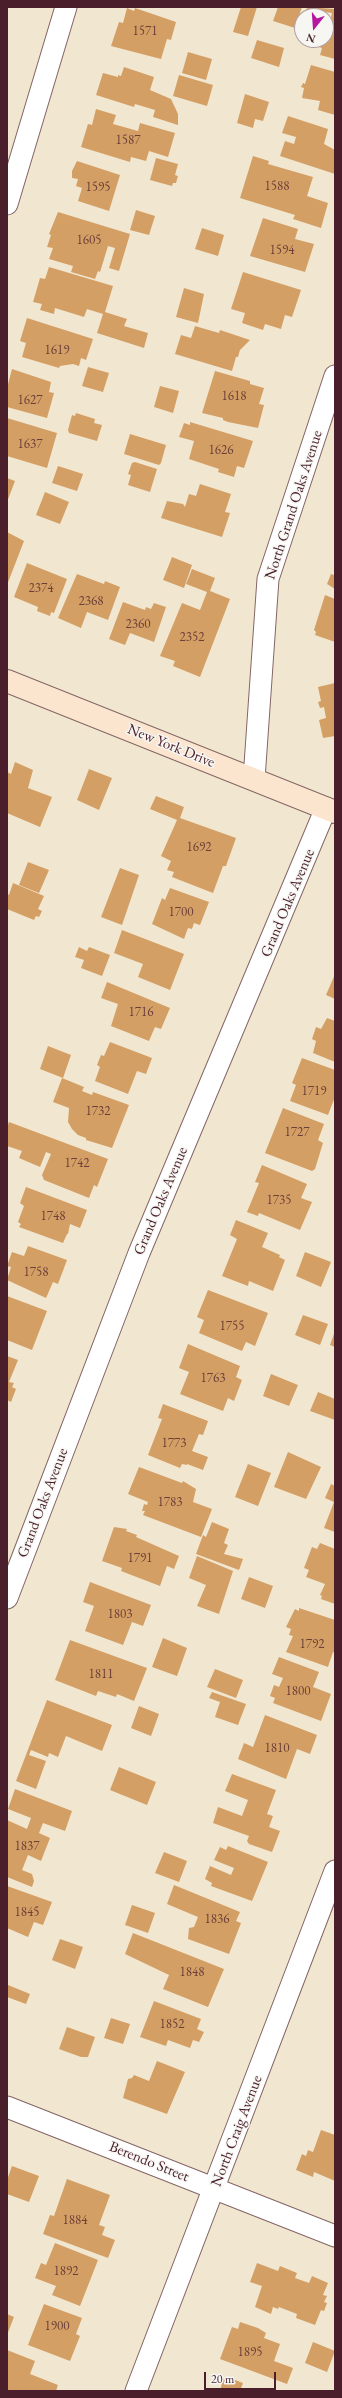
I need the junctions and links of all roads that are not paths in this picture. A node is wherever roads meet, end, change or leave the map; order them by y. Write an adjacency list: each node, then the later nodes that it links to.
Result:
1 (66, 7): 2 (street)
2 (7, 204)
3 (335, 376): 5 (street, North Grand Oaks Avenue)
4 (7, 682): 5 (street, New York Drive)
5 (254, 779): 6 (street, New York Drive)
6 (330, 810): 7 (street, Grand Oaks Avenue)
7 (7, 1598)
8 (335, 1871): 10 (street, North Craig Avenue)
9 (7, 2107): 10 (street, Berendo Street)
10 (215, 2189): 11 (street, Berendo Street); 12 (street, North Craig Avenue)
11 (335, 2236)
12 (136, 2391)

